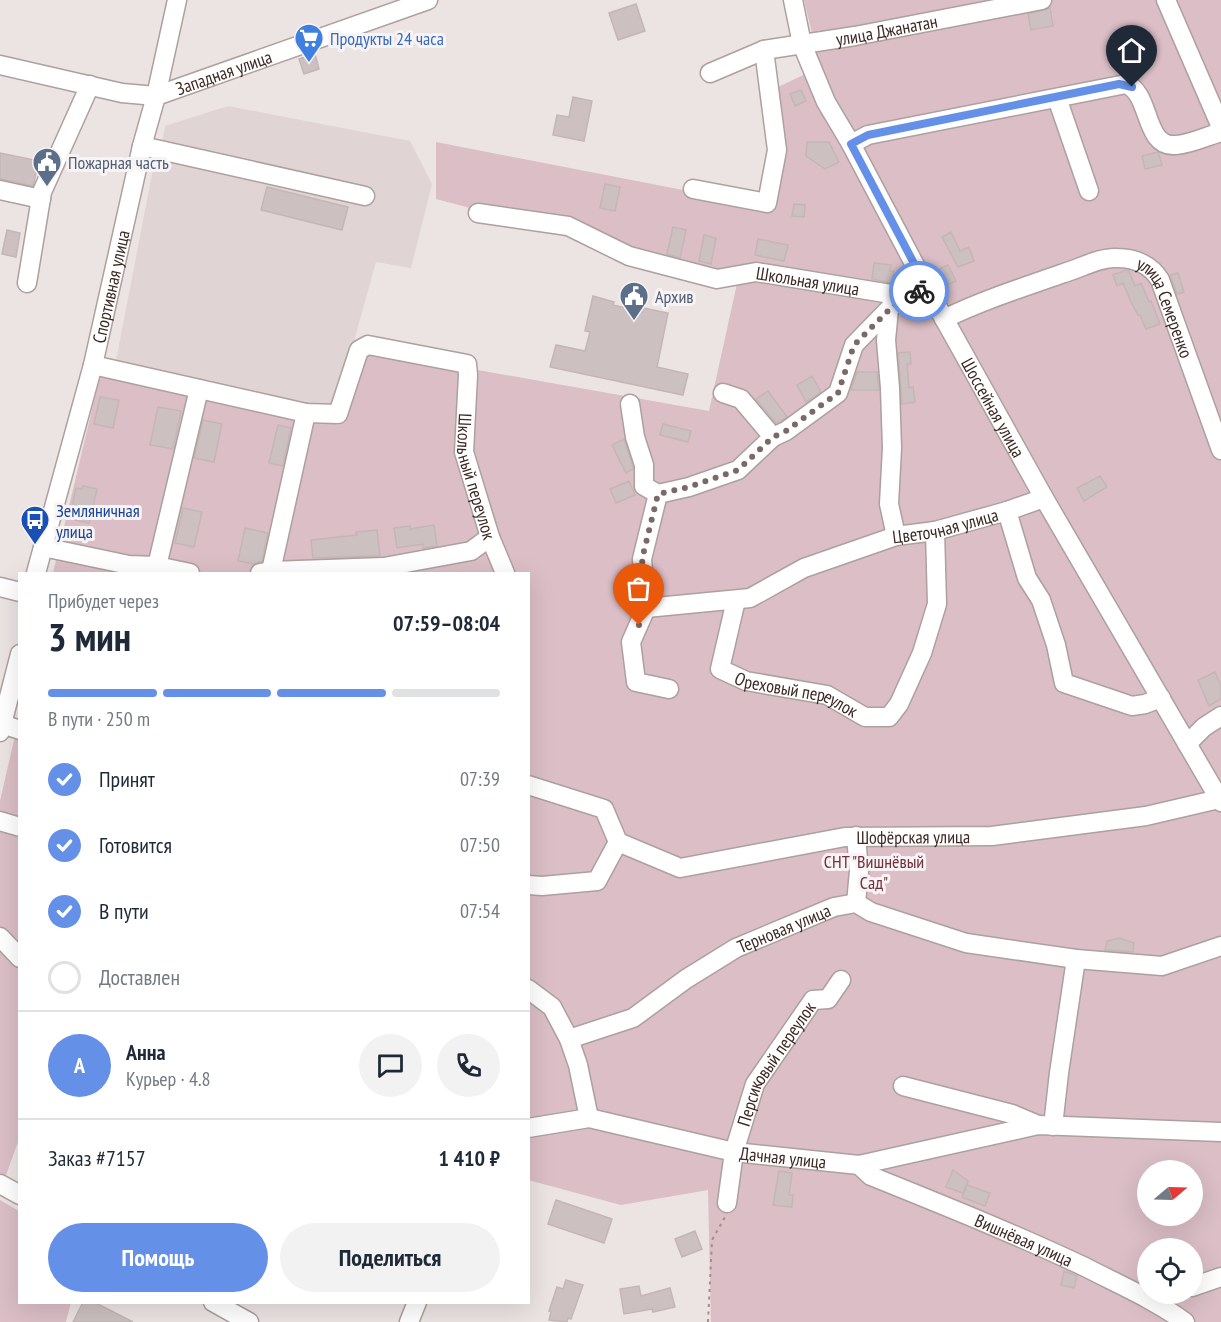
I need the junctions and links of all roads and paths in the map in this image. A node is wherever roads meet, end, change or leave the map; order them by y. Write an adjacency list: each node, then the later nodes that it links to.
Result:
1 (177, 0): 11 (street, Спортивная улица)
2 (428, 0): 11 (street, Западная улица)
3 (793, 0): 6 (street, Шоссейная улица)
4 (1042, 0): 6 (street, улица Джанатан)
5 (1167, 0): 13 (street)
6 (802, 44): 7 (street, улица Джанатан); 15 (street, Шоссейная улица)
7 (764, 50): 9 (street, улица Джанатан); 17 (street)
8 (0, 65): 10 (street)
9 (710, 73)
10 (90, 85): 11 (street); 21 (street)
11 (156, 96): 16 (street, Спортивная улица)
12 (1058, 98): 14 (street); 15 (street); 19 (street)
13 (1221, 127)
14 (1221, 132)
15 (851, 144): 24 (street, Шоссейная улица)
16 (142, 146): 20 (street); 28 (street, Спортивная улица)
17 (693, 189)
18 (0, 190): 21 (street)
19 (1089, 191)
20 (365, 196)
21 (41, 198): 23 (street)
22 (478, 213): 25 (street, Школьная улица)
23 (27, 284)
24 (927, 288): 25 (street); 27 (street, Шоссейная улица)
25 (903, 296): 26 (street)
26 (890, 309): 33 (street); 39 (street)
27 (944, 319): 34 (street, улица Семеренко); 36 (street, Шоссейная улица)
28 (93, 365): 29 (street); 41 (street, Спортивная улица)
29 (199, 389): 32 (street); 42 (street)
30 (723, 393): 33 (street)
31 (630, 404): 35 (street)
32 (306, 413): 40 (street, Школьный переулок); 45 (street)
33 (773, 437): 35 (street)
34 (1221, 450)
35 (658, 494): 50 (street)
36 (1044, 498): 37 (street); 53 (street, Шоссейная улица)
37 (1007, 511): 38 (street, Цветочная улица); 53 (street, Цветочная улица)
38 (935, 531): 39 (street, Цветочная улица); 49 (street, Ореховый переулок)
39 (896, 536): 49 (street, Цветочная улица)
40 (490, 537): 45 (street); 46 (street, Школьный переулок)
41 (43, 548): 42 (street); 43 (street, Спортивная улица)
42 (157, 566): 44 (street)
43 (36, 572)
44 (185, 572)
45 (266, 572)
46 (505, 572)
47 (0, 587): 48 (street)
48 (18, 592)
49 (736, 600): 50 (street, Цветочная улица)
50 (646, 608): 52 (street)
51 (18, 661): 55 (street)
52 (669, 689)
53 (1161, 698): 57 (street, Шоссейная улица)
54 (1221, 716): 57 (street)
55 (2, 717): 56 (street)
56 (18, 729)
57 (1187, 744): 59 (street, Шоссейная улица)
58 (530, 786): 63 (street)
59 (1220, 800): 62 (street, Шофёрская улица)
60 (0, 821): 61 (street)
61 (18, 826)
62 (856, 836): 63 (street, Шофёрская улица); 65 (street)
63 (618, 842): 64 (street)
64 (530, 885)
65 (856, 903): 69 (street, Терновая улица); 72 (street, Терновая улица)
66 (0, 937): 68 (street)
67 (1221, 946): 69 (street, Терновая улица)
68 (18, 956)
69 (1076, 959): 75 (street)
70 (841, 980): 78 (street, Персиковый переулок)
71 (530, 990): 72 (street)
72 (569, 1039): 74 (street)
73 (903, 1086): 75 (street, Дачная улица)
74 (590, 1118): 76 (street, Дачная улица); 78 (street, Дачная улица)
75 (1046, 1125): 77 (street, Дачная улица); 79 (street, Дачная улица)
76 (530, 1128)
77 (1221, 1132)
78 (734, 1152): 79 (street, Дачная улица); 82 (street, Персиковый переулок)
79 (859, 1165): 85 (street, Вишнёвая улица)
80 (0, 1184): 81 (street)
81 (18, 1194)
82 (727, 1203): 91 (path)
83 (1221, 1277): 84 (street)
84 (1203, 1283)
85 (1137, 1286)
86 (217, 1304): 89 (street)
87 (416, 1304): 90 (street)
88 (1170, 1304): 92 (street, Вишнёвая улица)
89 (249, 1322)
90 (409, 1322)
91 (708, 1322)
92 (1185, 1322)

